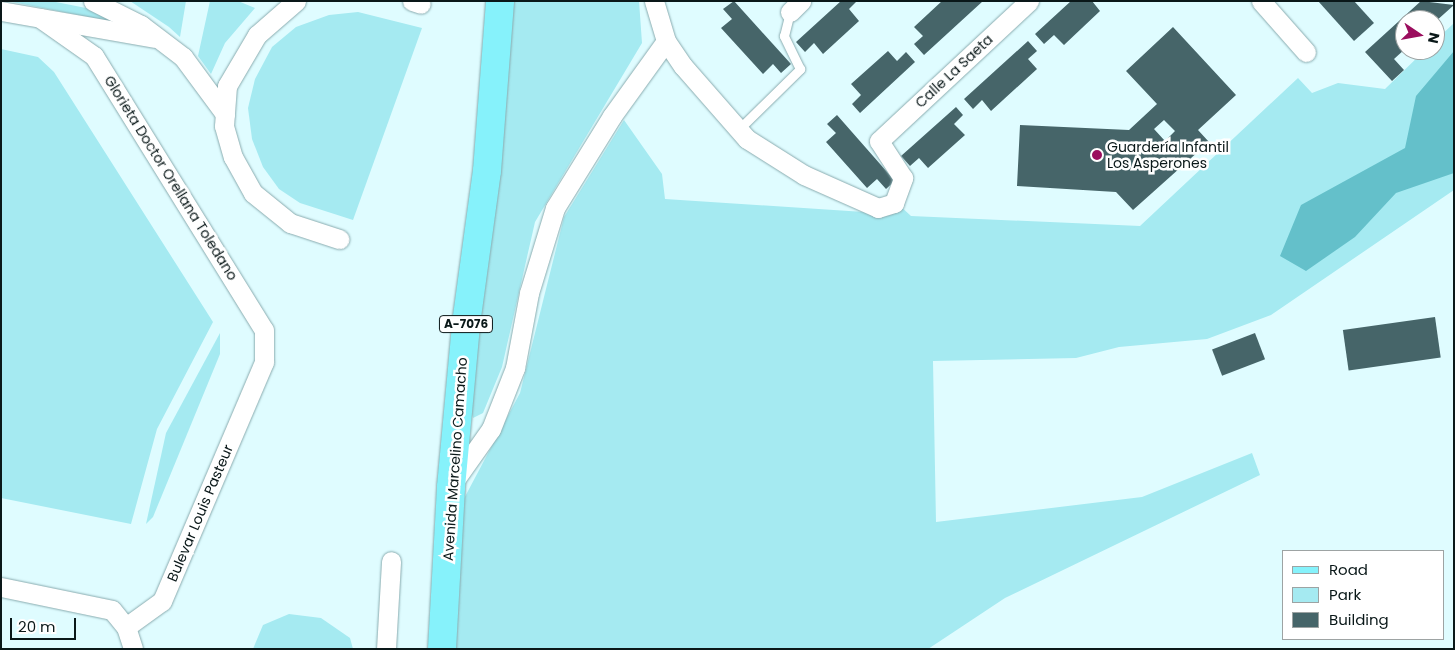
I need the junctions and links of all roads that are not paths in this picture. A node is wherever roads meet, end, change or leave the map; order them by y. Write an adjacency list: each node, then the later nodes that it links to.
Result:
1 (93, 1): 10 (street)
2 (500, 1): 17 (main road, Avenida Marcelino Camacho / A-7076)
3 (654, 1): 11 (street)
4 (1029, 1): 14 (street, Calle La Saeta)
5 (1261, 1): 12 (street)
6 (292, 2): 13 (street)
7 (795, 7): 14 (lane)
8 (1, 11): 9 (street)
9 (40, 18): 10 (street); 16 (street, Glorieta Doctor Orellana Toledano)
10 (160, 39): 13 (street)
11 (666, 41): 14 (street); 17 (street)
12 (1306, 52)
13 (225, 114): 15 (street)
14 (739, 130)
15 (339, 239)
16 (264, 362): 20 (street, Bulevar Louis Pasteur)
17 (451, 486): 23 (main road, Avenida Marcelino Camacho / A-7076)
18 (391, 561): 22 (street)
19 (1, 587): 20 (street)
20 (126, 627): 21 (street)
21 (133, 649)
22 (386, 649)
23 (442, 649)

